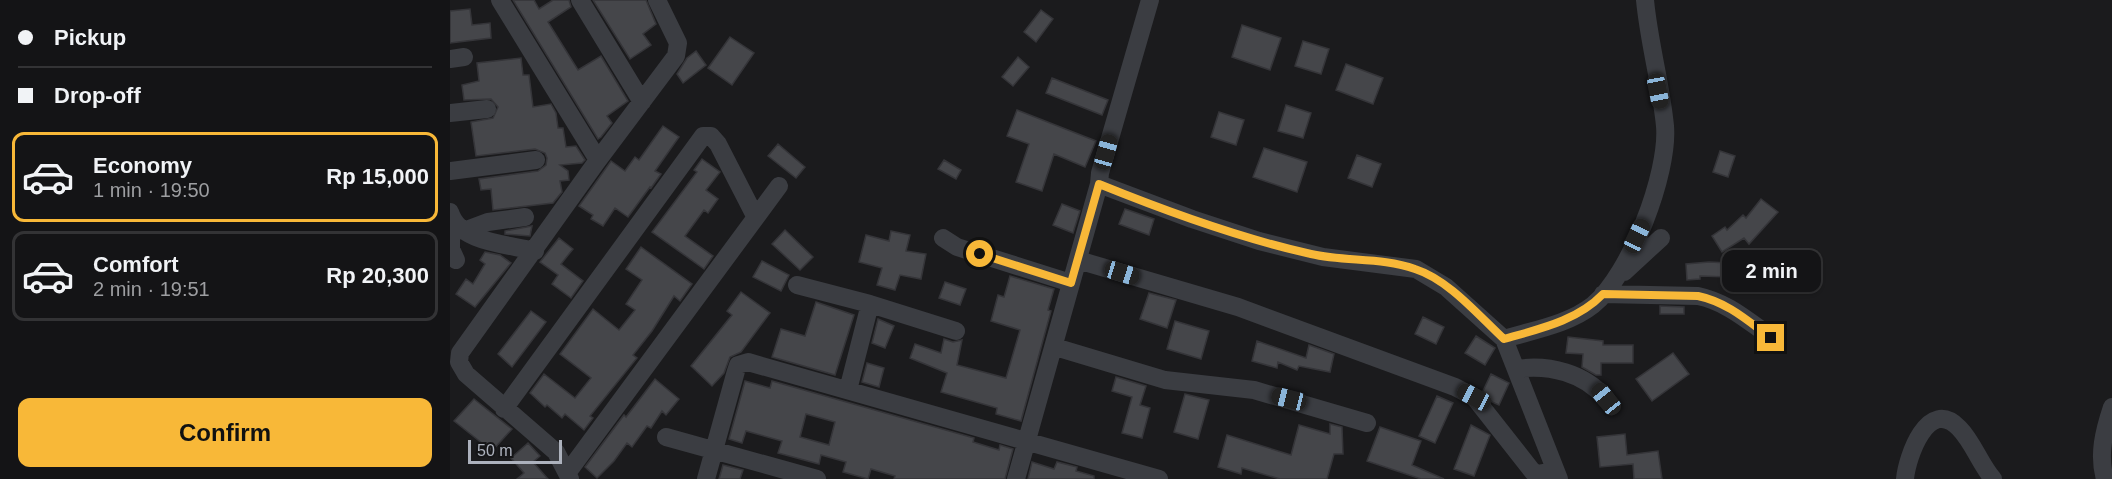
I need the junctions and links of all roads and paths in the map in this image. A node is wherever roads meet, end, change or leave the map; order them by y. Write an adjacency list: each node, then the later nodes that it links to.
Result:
1 (500, 0): 10 (street)
2 (580, 0): 6 (street)
3 (657, 0): 6 (street)
4 (1149, 0): 12 (street)
5 (1645, 0): 22 (street)
6 (642, 102): 10 (street)
7 (487, 109): 8 (street)
8 (450, 113)
9 (536, 160): 11 (street)
10 (598, 160): 19 (street)
11 (450, 171)
12 (1099, 184): 21 (street); 29 (street)
13 (779, 186): 14 (street)
14 (755, 216): 35 (street); 40 (street)
15 (525, 217): 16 (street)
16 (457, 224): 19 (street); 20 (street)
17 (943, 238): 23 (street)
18 (1661, 238): 22 (street)
19 (535, 250): 35 (street)
20 (456, 260)
21 (1078, 260): 23 (street); 41 (street)
22 (1616, 279): 25 (street)
23 (1071, 283): 30 (street)
24 (797, 285): 26 (street)
25 (1603, 294): 28 (street); 29 (street)
26 (870, 304): 27 (street); 32 (street)
27 (956, 331)
28 (1771, 338)
29 (1504, 339): 31 (street)
30 (1055, 347): 36 (street); 38 (street)
31 (1516, 369): 33 (street); 41 (street)
32 (848, 390): 38 (street); 39 (street)
33 (1606, 399)
34 (2112, 407): 48 (street)
35 (504, 409): 40 (street)
36 (1367, 423)
37 (666, 437): 39 (street)
38 (1028, 441): 44 (street); 45 (street)
39 (714, 450): 42 (street); 43 (street)
40 (569, 475)
41 (1557, 475)
42 (706, 479)
43 (817, 479)
44 (1016, 479)
45 (1160, 479)
46 (1905, 479): 47 (street)
47 (1993, 479)
48 (2105, 479)

